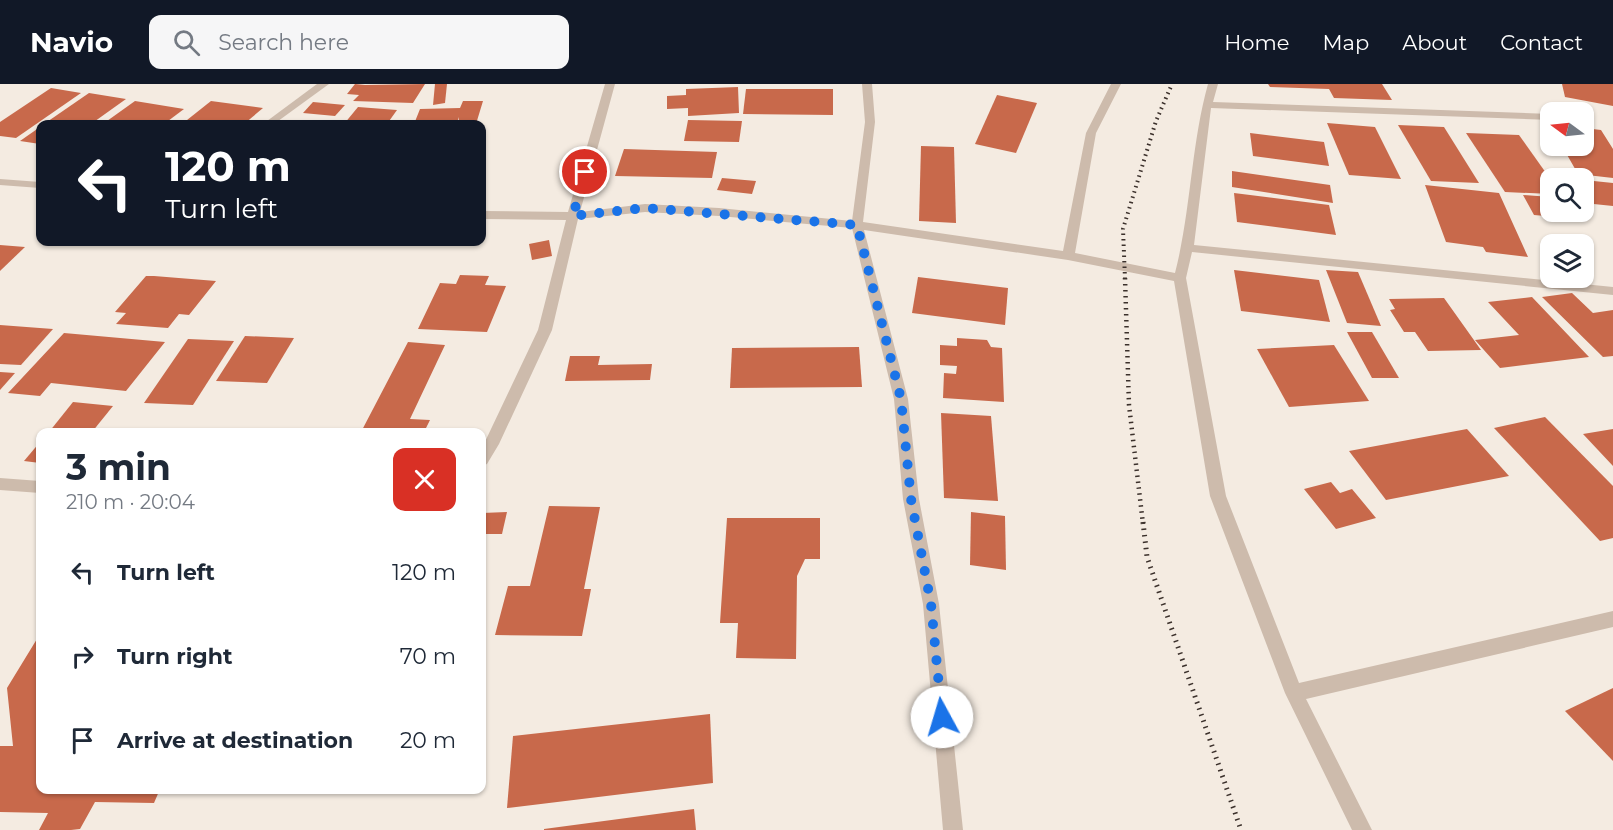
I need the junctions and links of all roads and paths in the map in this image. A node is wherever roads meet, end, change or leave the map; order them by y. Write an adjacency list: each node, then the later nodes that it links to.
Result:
1 (324, 84): 8 (street)
2 (610, 84): 12 (street)
3 (867, 84): 13 (street)
4 (1116, 84): 15 (street)
5 (1213, 84): 6 (street)
6 (1206, 105): 7 (street); 14 (street)
7 (1540, 117)
8 (274, 120)
9 (0, 182): 10 (street)
10 (36, 185)
11 (486, 215): 12 (street)
12 (573, 216): 13 (street); 18 (street)
13 (857, 225): 15 (street); 23 (street)
14 (1189, 248): 16 (street); 17 (street)
15 (1068, 256): 16 (street)
16 (1180, 278): 22 (street)
17 (1613, 291)
18 (486, 454)
19 (0, 484): 20 (street)
20 (36, 487)
21 (1613, 619): 22 (street)
22 (1294, 693): 24 (street)
23 (953, 830)
24 (1362, 830)

